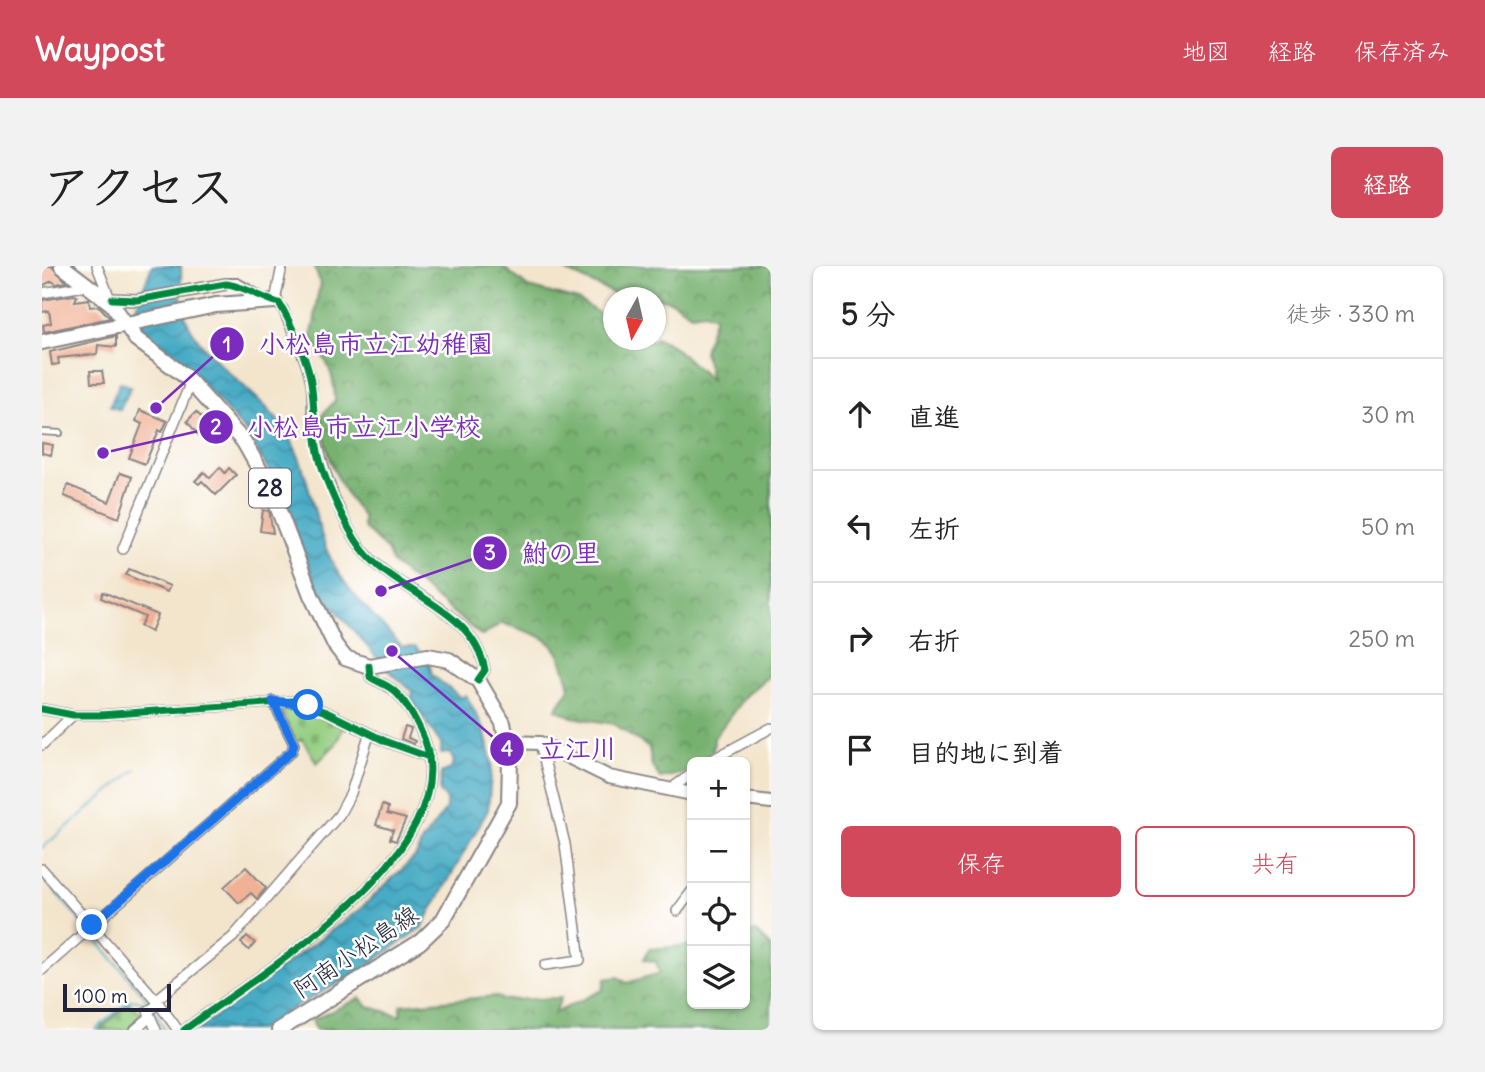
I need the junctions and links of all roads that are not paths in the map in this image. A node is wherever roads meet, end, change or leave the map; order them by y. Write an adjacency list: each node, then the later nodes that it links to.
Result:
1 (62, 266): 4 (main road, 28)
2 (97, 266): 6 (street)
3 (282, 266): 7 (street)
4 (85, 286): 5 (street); 6 (main road, 28)
5 (42, 293)
6 (112, 301): 7 (street); 8 (main road, 28)
7 (275, 302): 8 (main road); 15 (street)
8 (130, 323): 9 (main road); 10 (main road, 28)
9 (42, 342)
10 (190, 384): 13 (street); 14 (main road, 28)
11 (42, 432): 12 (lane)
12 (60, 433)
13 (122, 549)
14 (373, 666): 15 (main road, 阿南小松島線); 24 (street)
15 (478, 680): 21 (main road, 阿南小松島線)
16 (273, 701): 18 (street); 20 (street); 34 (street)
17 (42, 709): 18 (street)
18 (73, 715): 23 (street)
19 (771, 728): 25 (street)
20 (369, 735): 24 (street); 37 (street)
21 (507, 741): 22 (main road); 42 (main road, 阿南小松島線)
22 (540, 743): 27 (main road); 35 (street)
23 (42, 745)
24 (429, 757): 41 (street)
25 (717, 757)
26 (687, 777): 27 (street)
27 (674, 791): 28 (main road)
28 (687, 792)
29 (750, 800): 30 (main road)
30 (771, 802)
31 (42, 869): 34 (street)
32 (687, 898): 33 (street)
33 (677, 911)
34 (92, 925): 36 (street); 37 (street)
35 (545, 965)
36 (42, 970)
37 (155, 1008): 38 (street); 39 (street); 40 (street)
38 (135, 1030)
39 (156, 1030)
40 (178, 1030)
41 (184, 1030)
42 (279, 1030)

